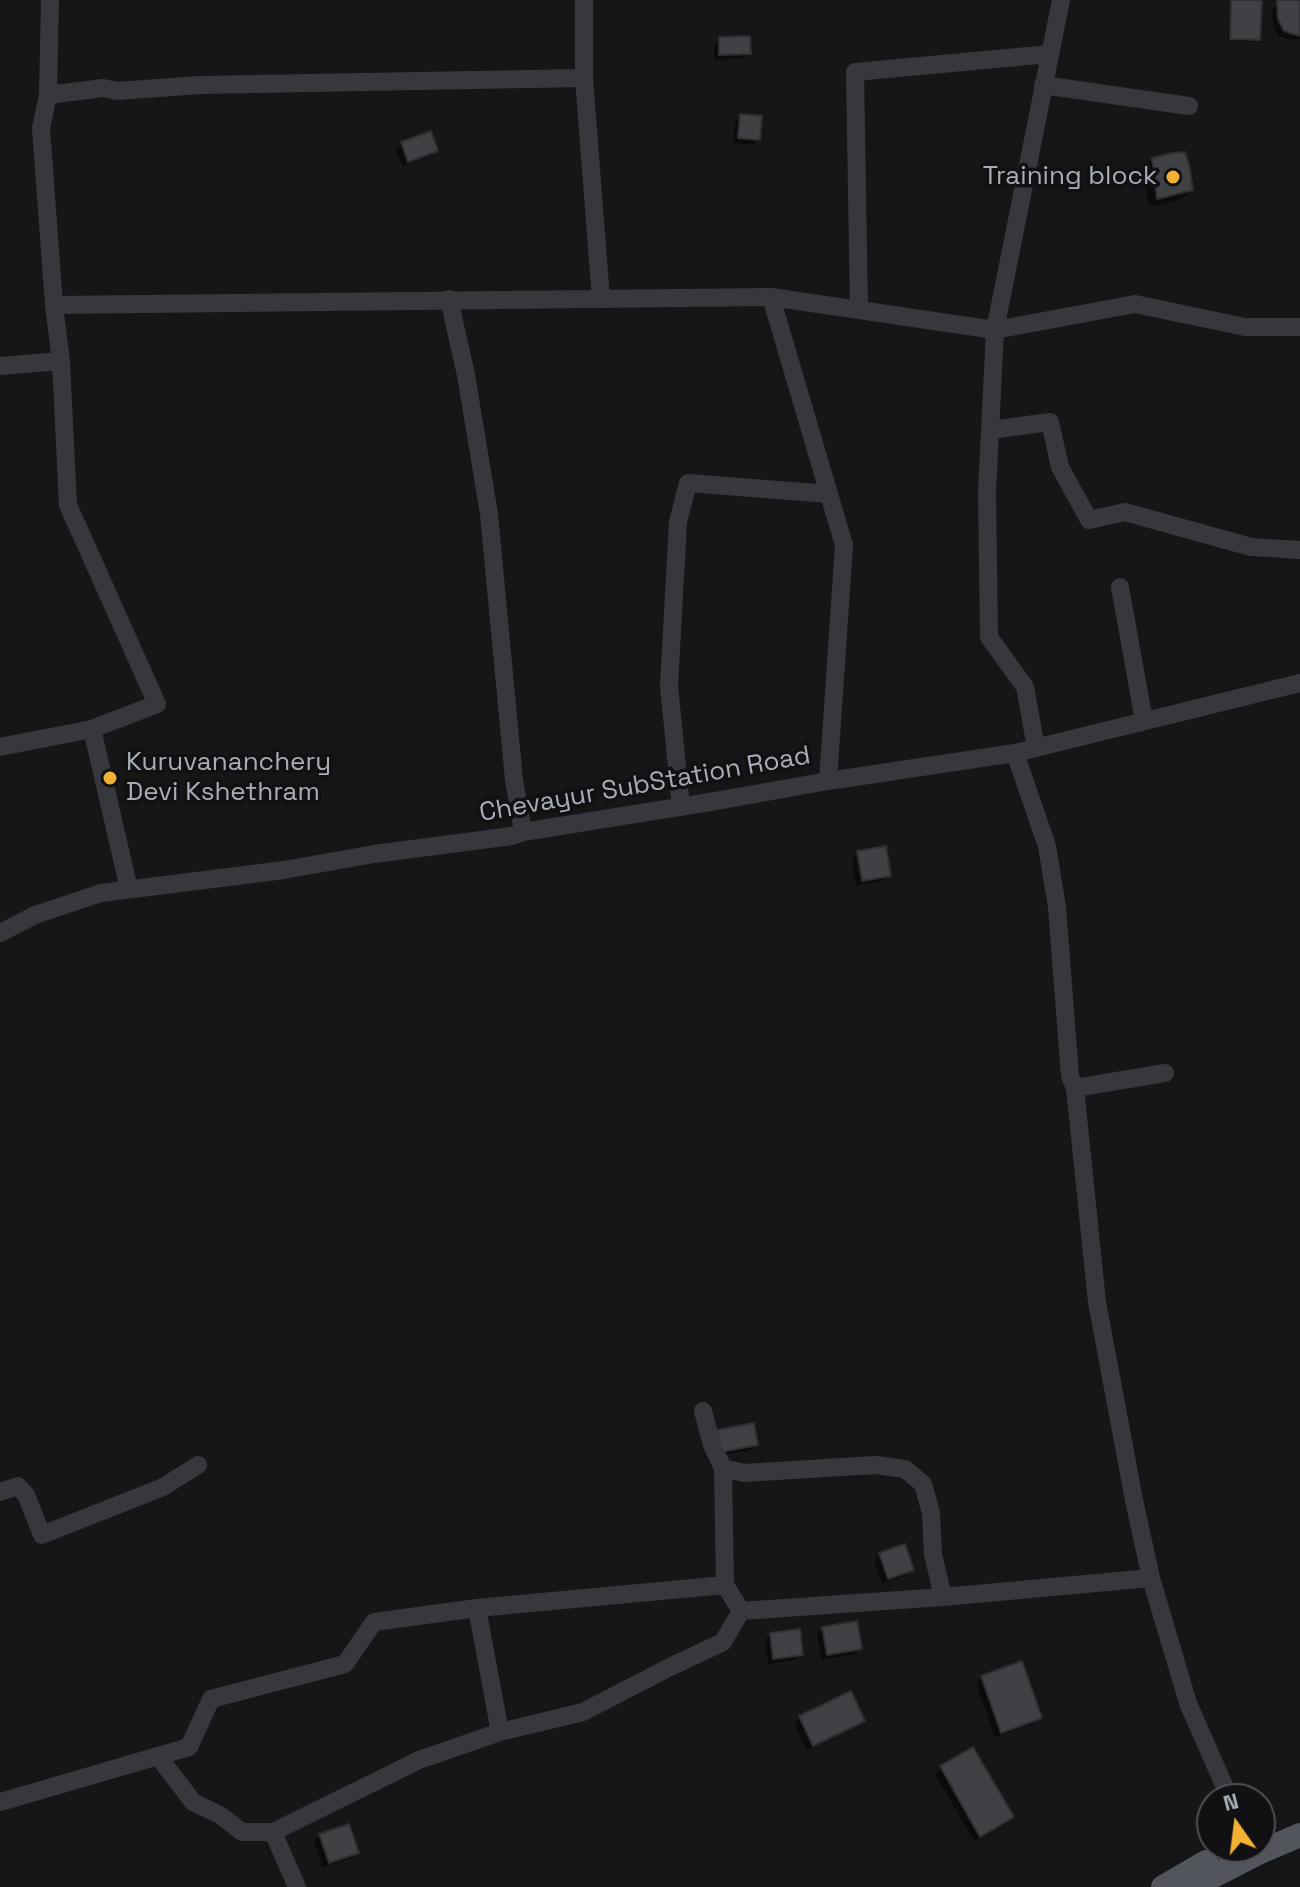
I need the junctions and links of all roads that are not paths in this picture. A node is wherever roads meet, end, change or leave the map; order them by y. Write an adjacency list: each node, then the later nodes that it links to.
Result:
1 (50, 0): 7 (street)
2 (584, 0): 5 (street)
3 (1061, 0): 4 (street)
4 (1050, 54): 6 (street); 13 (street)
5 (584, 78): 7 (street); 11 (street)
6 (1043, 85): 8 (street); 15 (street)
7 (48, 95): 12 (street)
8 (1189, 106)
9 (771, 297): 11 (street); 13 (street); 19 (street)
10 (449, 299): 11 (street); 12 (street); 30 (street)
11 (601, 299)
12 (54, 305): 16 (street)
13 (859, 310): 15 (street)
14 (1300, 327): 15 (street)
15 (995, 330): 18 (street)
16 (61, 361): 17 (street); 24 (street)
17 (0, 366)
18 (990, 430): 20 (street); 26 (street)
19 (829, 494): 28 (street); 29 (street)
20 (1300, 550)
21 (1120, 587): 23 (street)
22 (1300, 683): 23 (street, Chevayur SubStation Road)
23 (1144, 721): 26 (street, Chevayur SubStation Road)
24 (92, 729): 25 (street); 31 (street)
25 (0, 747)
26 (1036, 748): 27 (street, Chevayur SubStation Road)
27 (1015, 753): 28 (street, Chevayur SubStation Road); 34 (street)
28 (828, 781): 29 (street, Chevayur SubStation Road)
29 (681, 807): 30 (street, Chevayur SubStation Road)
30 (523, 832): 31 (street, Chevayur SubStation Road)
31 (129, 889): 32 (street, Chevayur SubStation Road)
32 (0, 933)
33 (1165, 1073): 34 (street)
34 (1075, 1088): 39 (street)
35 (703, 1411): 37 (street)
36 (198, 1465): 38 (street)
37 (723, 1468): 40 (street); 41 (street)
38 (0, 1492)
39 (1151, 1578): 41 (street); 46 (street)
40 (725, 1585): 42 (street); 43 (street)
41 (943, 1597): 43 (street)
42 (477, 1608): 44 (street); 45 (street)
43 (741, 1611): 44 (street)
44 (500, 1732): 49 (street)
45 (158, 1756): 47 (street); 49 (street)
46 (1223, 1783)
47 (0, 1802)
48 (1300, 1819): 50 (main road)
49 (273, 1832): 55 (street)
50 (1276, 1832)
51 (1300, 1835): 52 (main road)
52 (1276, 1840)
53 (1214, 1863): 56 (main road)
54 (1226, 1863): 57 (main road)
55 (297, 1887)
56 (1163, 1887)
57 (1192, 1887)

